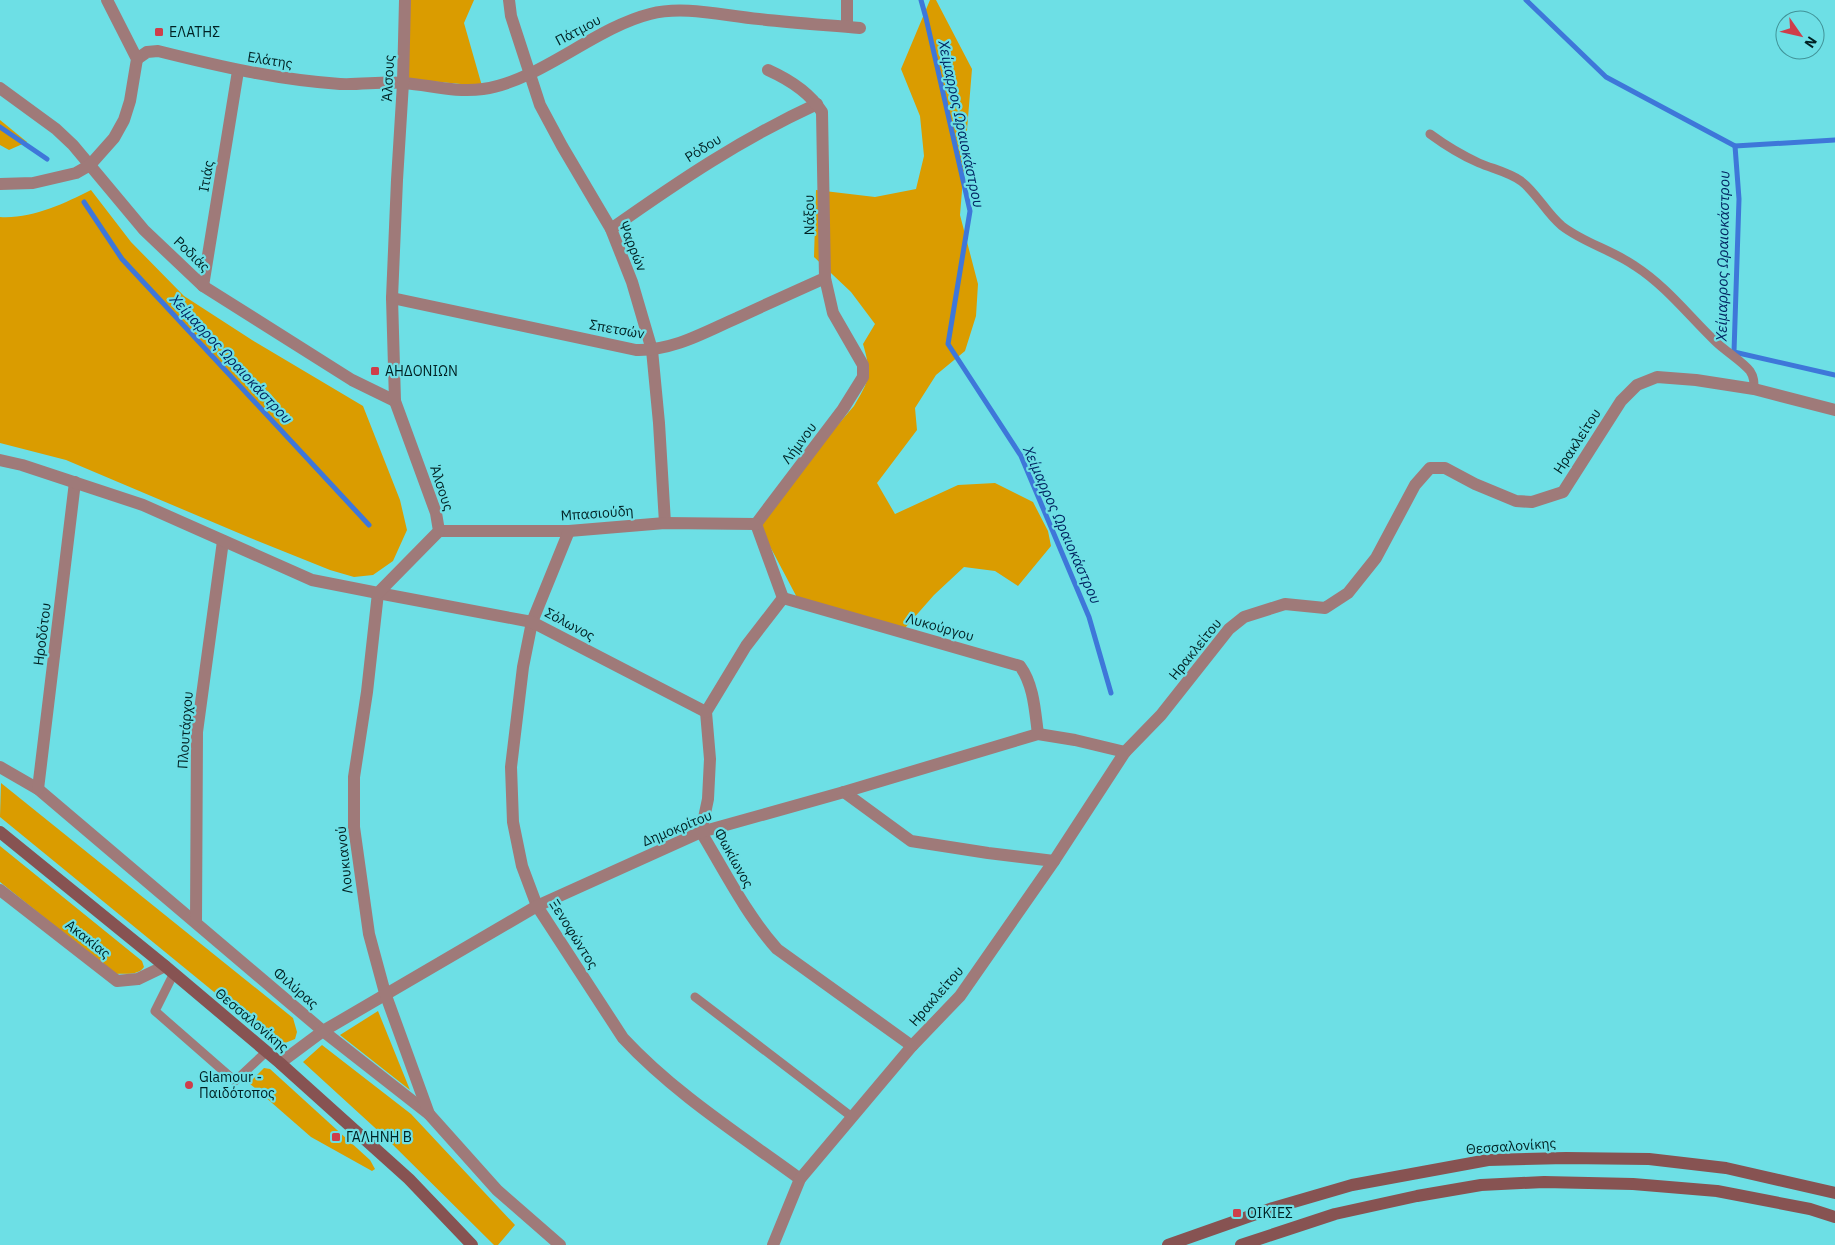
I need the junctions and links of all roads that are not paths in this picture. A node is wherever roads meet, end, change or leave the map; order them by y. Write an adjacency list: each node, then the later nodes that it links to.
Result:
1 (107, 0): 7 (street)
2 (405, 0): 11 (street, Άλσους)
3 (509, 0): 10 (street, Ψαρρών)
4 (847, 0): 5 (street)
5 (847, 26): 6 (street, Πάτμου); 10 (street, Πάτμου)
6 (860, 28)
7 (137, 59): 9 (street, Ελάτης); 15 (street)
8 (768, 70): 13 (street)
9 (238, 71): 11 (street, Ελάτης); 19 (street, Ιτιάς)
10 (529, 74): 11 (street, Πάτμου); 17 (street, Ψαρρών)
11 (403, 83): 20 (street, Άλσους)
12 (0, 88): 15 (street, Ροδιάς)
13 (817, 104): 17 (street, Ρόδου); 18 (street, Νάξου)
14 (1430, 134): 23 (lane)
15 (90, 164): 16 (street); 19 (street, Ροδιάς)
16 (0, 184)
17 (611, 229): 21 (street, Ψαρρών)
18 (825, 278): 21 (street, Σπετσών); 22 (street, Νάξου)
19 (204, 286): 24 (street, Ροδιάς)
20 (392, 298): 21 (street, Σπετσών); 24 (street, Άλσους)
21 (652, 350): 28 (street, Ψαρρών)
22 (863, 378): 29 (street, Λήμνου)
23 (1754, 389): 25 (street, Ηρακλείτου); 38 (street, Ηρακλείτου)
24 (395, 401): 30 (street, Άλσους)
25 (1835, 410)
26 (0, 460): 27 (street)
27 (75, 482): 32 (street); 40 (street, Ηροδότου)
28 (665, 523): 29 (street, Μπασιούδη); 31 (street, Μπασιούδη)
29 (756, 524): 34 (street)
30 (439, 530): 31 (street, Μπασιούδη); 33 (street, Άλσους)
31 (569, 531): 35 (street, Ξενοφώντος)
32 (223, 541): 33 (street); 47 (street, Πλουτάρχου)
33 (378, 593): 35 (street, Σόλωνος); 49 (street, Λουκιανού)
34 (783, 598): 36 (street); 37 (street, Λυκούργου)
35 (532, 622): 36 (street, Σόλωνος); 46 (street, Ξενοφώντος)
36 (706, 712): 43 (street, Φωκίωνος)
37 (1038, 734): 38 (street, Δημοκρίτου); 41 (street, Δημοκρίτου)
38 (1125, 752): 44 (street, Ηρακλείτου)
39 (0, 767): 40 (street, Φιλύρας)
40 (38, 789): 47 (street, Φιλύρας)
41 (844, 792): 43 (street, Δημοκρίτου); 44 (street)
42 (0, 832): 48 (main road, Θεσσαλονίκης)
43 (701, 832): 46 (street, Δημοκρίτου); 52 (street, Φωκίωνος)
44 (1054, 861): 52 (street, Ηρακλείτου)
45 (0, 890): 48 (street, Ακακίας)
46 (537, 906): 49 (street, Δημοκρίτου); 57 (street, Ξενοφώντος)
47 (196, 921): 51 (street, Φιλύρας)
48 (169, 969): 53 (main road, Θεσσαλονίκης); 53 (lane)
49 (385, 993): 51 (street, Δημοκρίτου); 55 (street, Λουκιανού)
50 (694, 997): 56 (lane)
51 (323, 1031): 54 (street, Δημοκρίτου); 55 (street, Φιλύρας)
52 (912, 1046): 56 (street, Ηρακλείτου)
53 (266, 1052): 54 (main road, Θεσσαλονίκης)
54 (280, 1063): 60 (main road, Θεσσαλονίκης)
55 (430, 1114): 61 (street, Φιλύρας)
56 (852, 1117): 57 (street, Ηρακλείτου)
57 (800, 1179): 62 (street, Ηρακλείτου)
58 (1835, 1192): 63 (main road, Θεσσαλονίκης)
59 (1835, 1217): 64 (main road)
60 (472, 1245)
61 (560, 1245)
62 (773, 1245)
63 (1168, 1245)
64 (1240, 1245)

